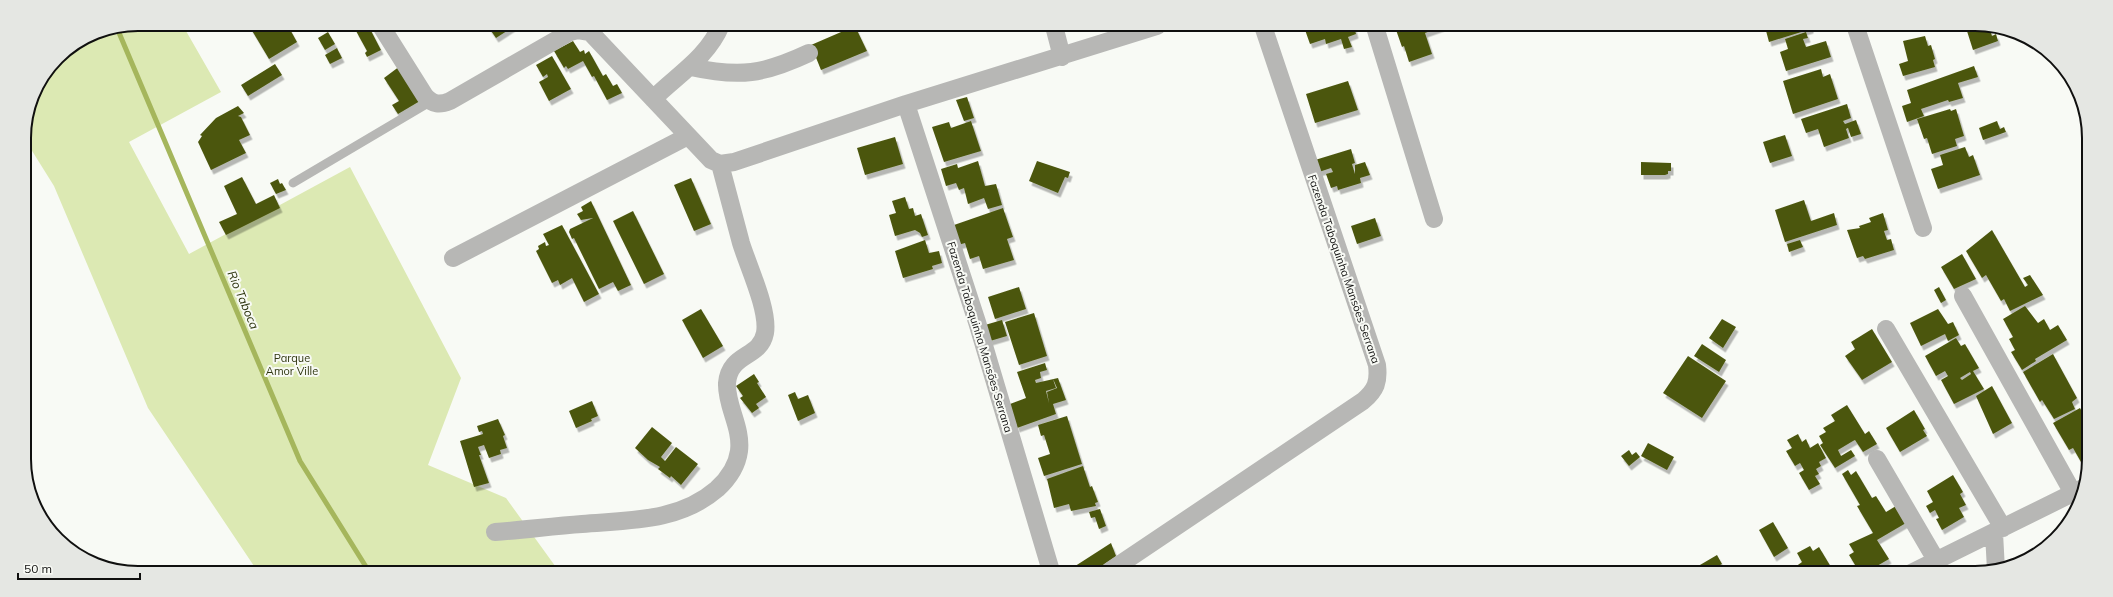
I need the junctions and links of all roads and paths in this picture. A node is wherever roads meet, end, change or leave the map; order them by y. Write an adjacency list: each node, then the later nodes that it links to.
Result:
1 (384, 31): 14 (street)
2 (573, 31): 14 (street)
3 (588, 31): 13 (street)
4 (719, 31): 12 (street)
5 (1055, 31): 11 (street)
6 (1142, 31): 11 (street)
7 (1265, 31): 32 (street, Fazenda Taboquinha Mansões Serrana)
8 (1377, 31): 19 (street)
9 (1857, 31): 20 (street)
10 (808, 53): 12 (street)
11 (1062, 57): 15 (street)
12 (691, 67): 13 (street)
13 (653, 99): 16 (street)
14 (430, 102): 18 (lane)
15 (906, 104): 17 (street); 31 (street, Fazenda Taboquinha Mansões Serrana)
16 (688, 136): 17 (street); 21 (street)
17 (720, 164): 28 (street)
18 (293, 183)
19 (1434, 219)
20 (1923, 228)
21 (453, 258)
22 (1964, 296): 25 (street)
23 (1886, 329): 27 (street)
24 (1877, 459): 29 (street)
25 (2078, 488)
26 (2077, 491): 27 (street)
27 (1998, 531): 29 (street); 30 (street)
28 (495, 532)
29 (1936, 560): 33 (street)
30 (1996, 563)
31 (1050, 566)
32 (1117, 566)
33 (1924, 566)

